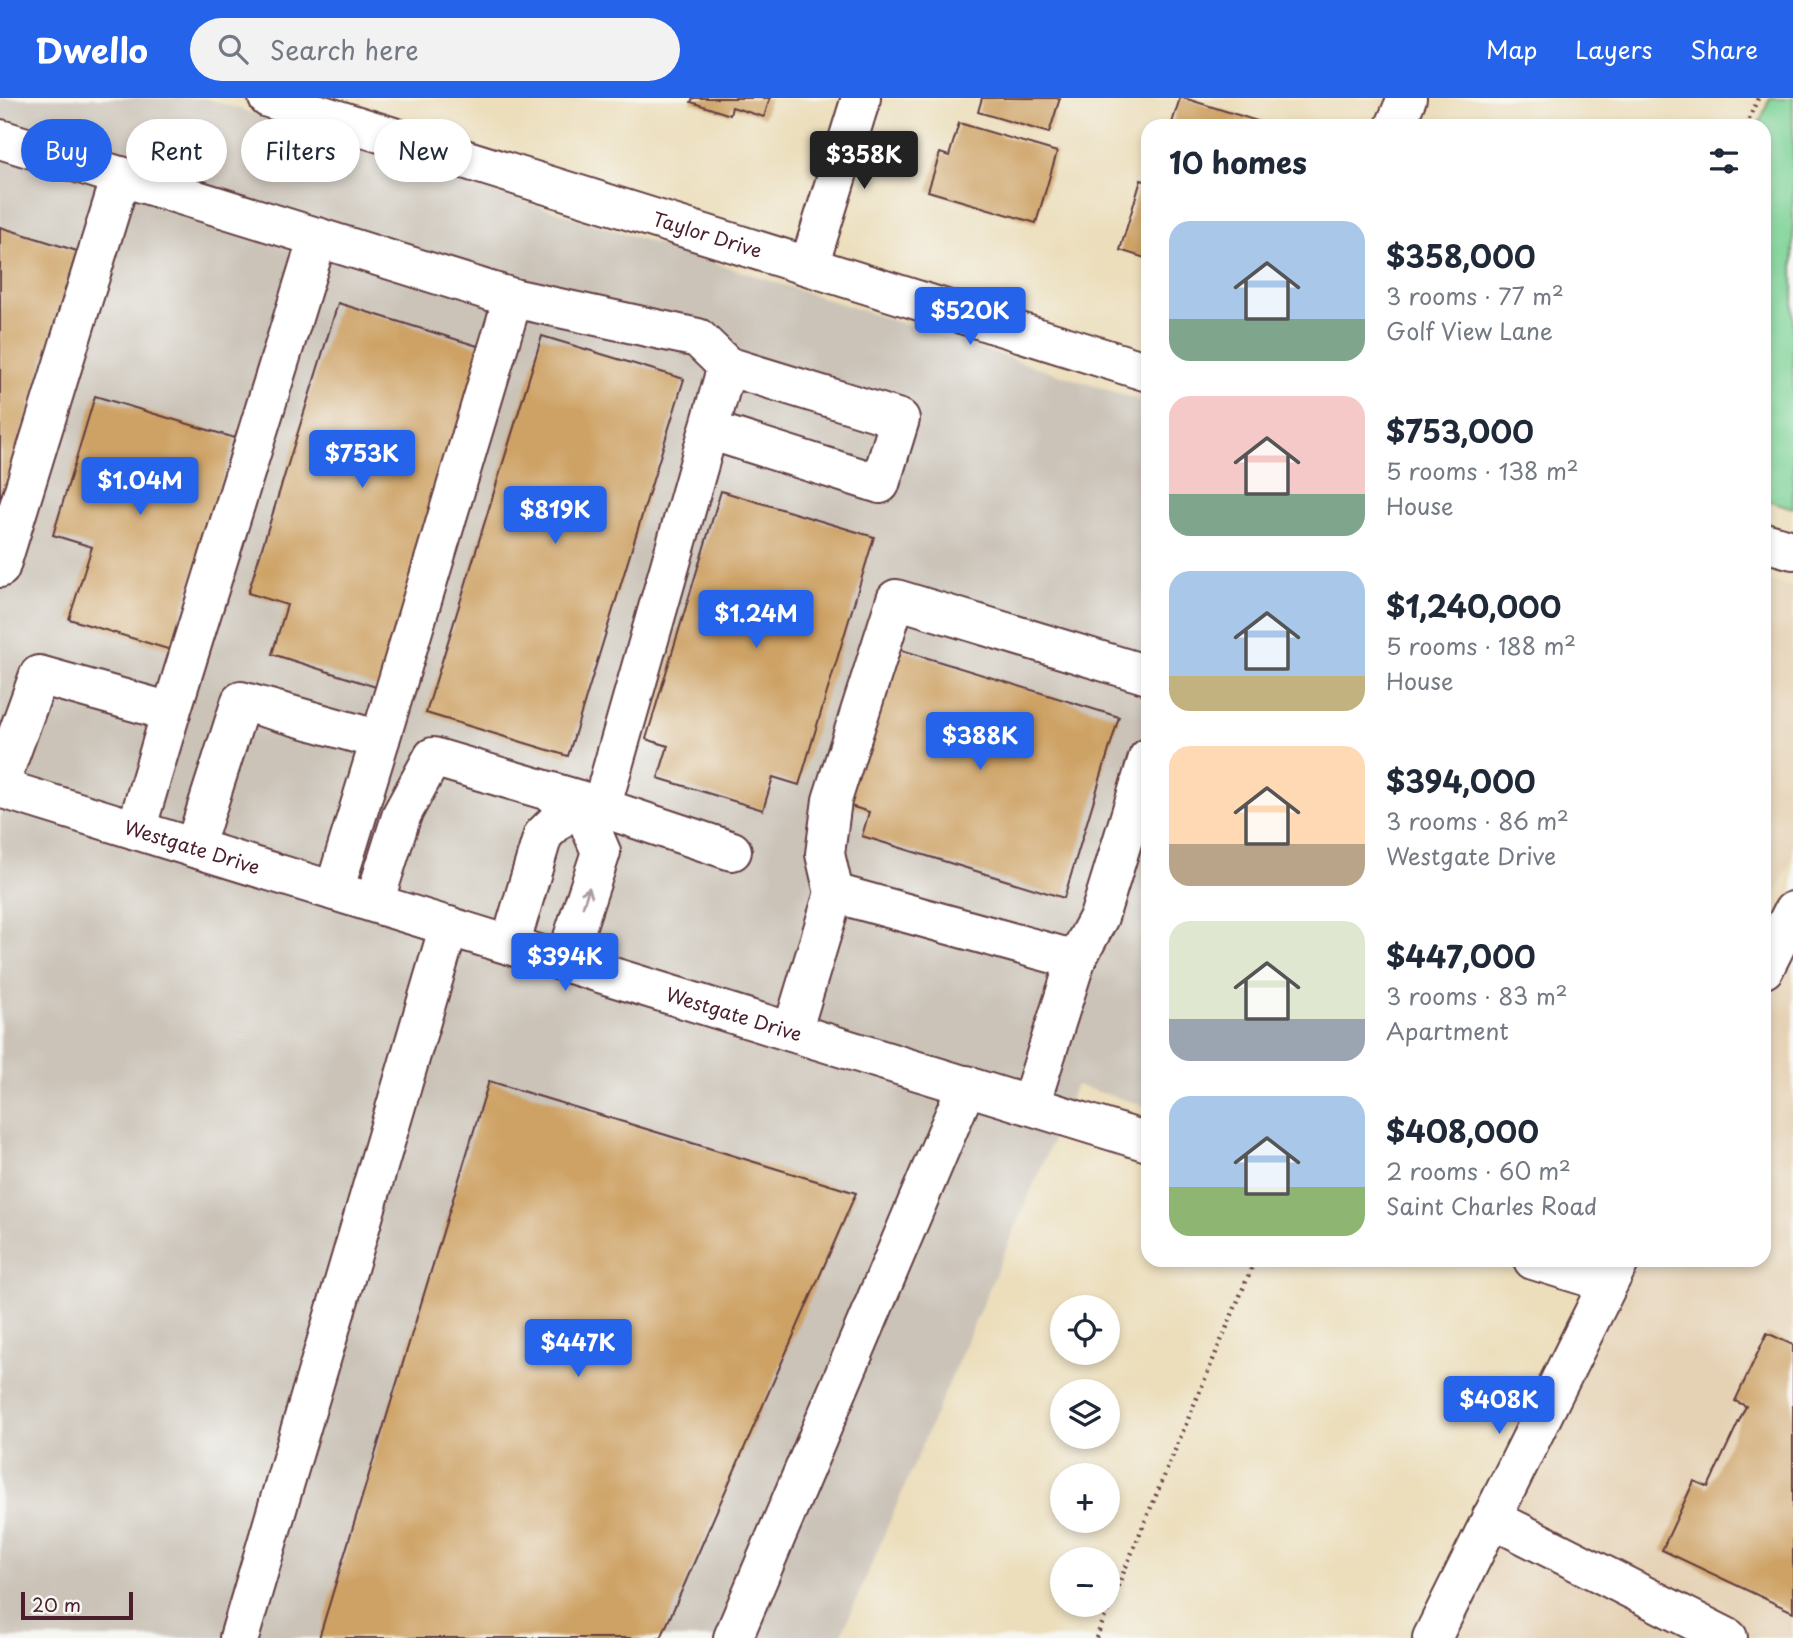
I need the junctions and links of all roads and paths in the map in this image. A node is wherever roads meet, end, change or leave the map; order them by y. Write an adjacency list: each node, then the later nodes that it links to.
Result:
1 (268, 98): 10 (street, Taylor Drive)
2 (861, 98): 10 (street)
3 (1407, 98): 5 (street)
4 (1758, 98): 6 (path)
5 (1398, 119)
6 (1749, 119)
7 (0, 139): 8 (street)
8 (121, 176): 9 (street); 17 (street)
9 (318, 237): 11 (street); 19 (street)
10 (809, 266): 13 (street, Taylor Drive)
11 (513, 298): 12 (street); 20 (street)
12 (727, 366): 14 (street); 14 (street)
13 (1141, 370)
14 (709, 430): 23 (street)
15 (1771, 544): 16 (street)
16 (1793, 550)
17 (0, 568)
18 (1141, 673): 28 (street)
19 (171, 712): 22 (street); 24 (street)
20 (380, 740): 25 (street); 27 (street)
21 (1141, 781): 34 (street)
22 (0, 785): 24 (street, Westgate Drive)
23 (590, 804): 26 (street); 29 (street); 32 (street); 35 (street, one-way to 23)
24 (136, 830): 25 (street, Westgate Drive)
25 (194, 848): 27 (street, Westgate Drive)
26 (732, 851)
27 (334, 891): 29 (street, Westgate Drive)
28 (834, 892): 34 (street); 36 (street)
29 (374, 903): 31 (street, Westgate Drive)
30 (1793, 911): 33 (street)
31 (449, 926): 32 (street, Westgate Drive); 44 (street)
32 (510, 945): 35 (street, Westgate Drive)
33 (1771, 955)
34 (1076, 960): 38 (street)
35 (565, 962): 36 (street, Westgate Drive)
36 (793, 1032): 37 (street, Westgate Drive)
37 (967, 1086): 38 (street, Westgate Drive); 45 (street)
38 (1030, 1105): 39 (street, Westgate Drive)
39 (1141, 1140)
40 (1252, 1267): 46 (path)
41 (1585, 1267): 42 (street)
42 (1614, 1271): 43 (street)
43 (1491, 1518): 47 (street); 48 (street)
44 (239, 1638)
45 (733, 1638)
46 (1096, 1638)
47 (1432, 1638)
48 (1728, 1638)

